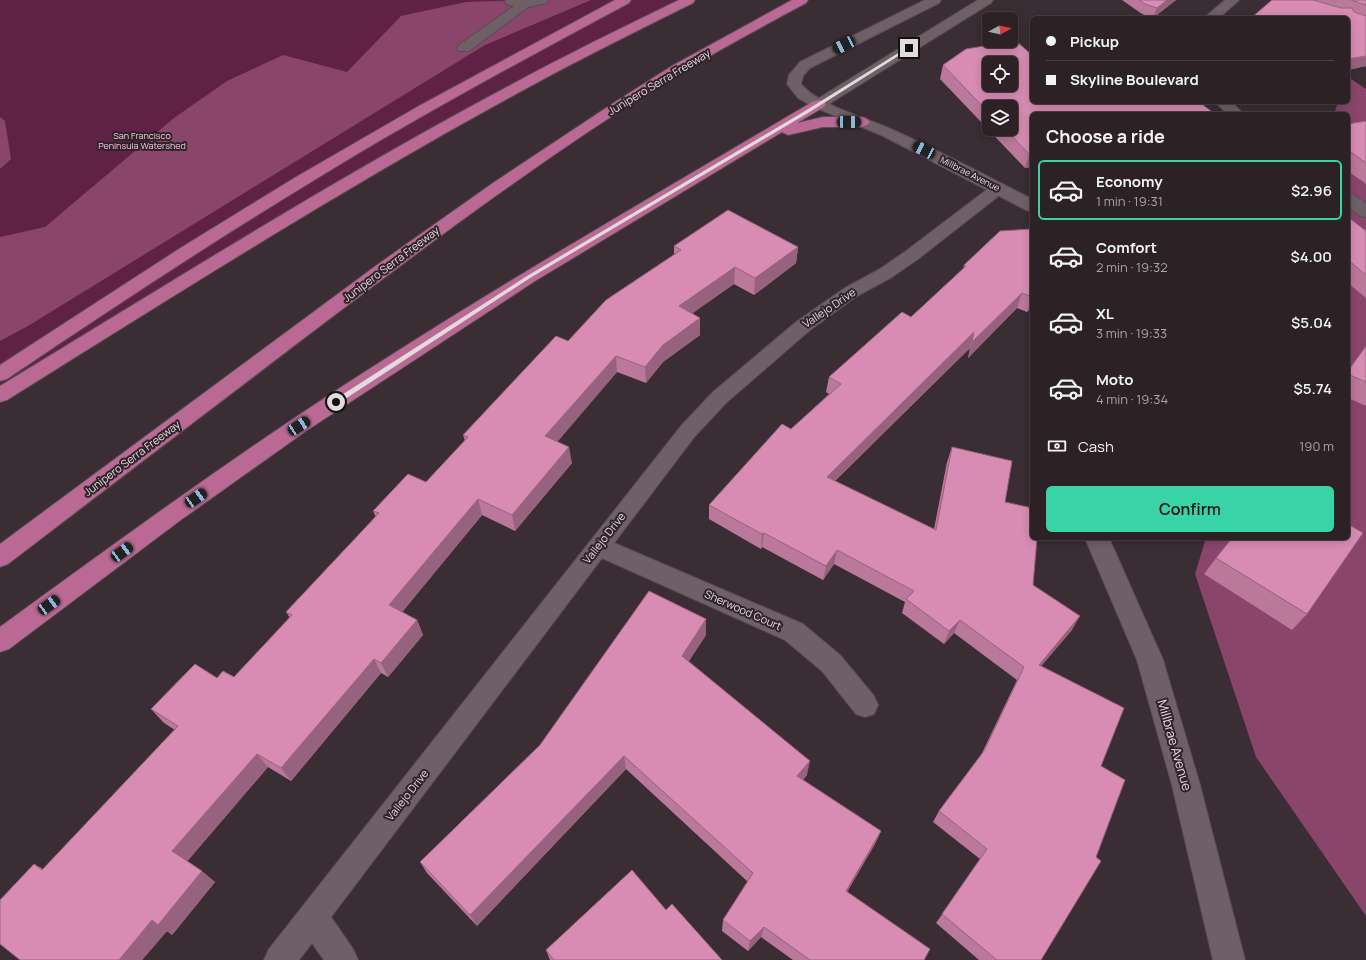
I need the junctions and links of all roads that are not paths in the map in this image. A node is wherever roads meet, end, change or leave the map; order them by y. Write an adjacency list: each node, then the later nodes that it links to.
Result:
1 (507, 0): 9 (lane)
2 (543, 0): 9 (lane)
3 (625, 0): 21 (highway)
4 (689, 0): 22 (highway)
5 (802, 0): 25 (highway, Junipero Serra Freeway)
6 (934, 0): 12 (street, Millbrae Avenue)
7 (987, 0): 12 (street)
8 (1232, 0): 10 (street)
9 (524, 4): 11 (lane)
10 (1213, 16)
11 (464, 48)
12 (819, 104): 15 (street, Millbrae Avenue); 16 (highway)
13 (1225, 104): 14 (street)
14 (1235, 112)
15 (862, 122): 16 (highway); 17 (street, Millbrae Avenue)
16 (752, 143): 26 (highway)
17 (999, 188): 19 (street, Millbrae Avenue); 24 (street, Vallejo Drive)
18 (1350, 200): 20 (street)
19 (1030, 205)
20 (1366, 212)
21 (0, 374)
22 (0, 395)
23 (1098, 540): 31 (street, Millbrae Avenue)
24 (598, 546): 27 (street, Sherwood Court); 28 (street, Vallejo Drive)
25 (0, 557)
26 (0, 641)
27 (865, 705)
28 (313, 917): 29 (street, Vallejo Drive); 30 (street)
29 (280, 960)
30 (342, 960)
31 (1229, 960)

